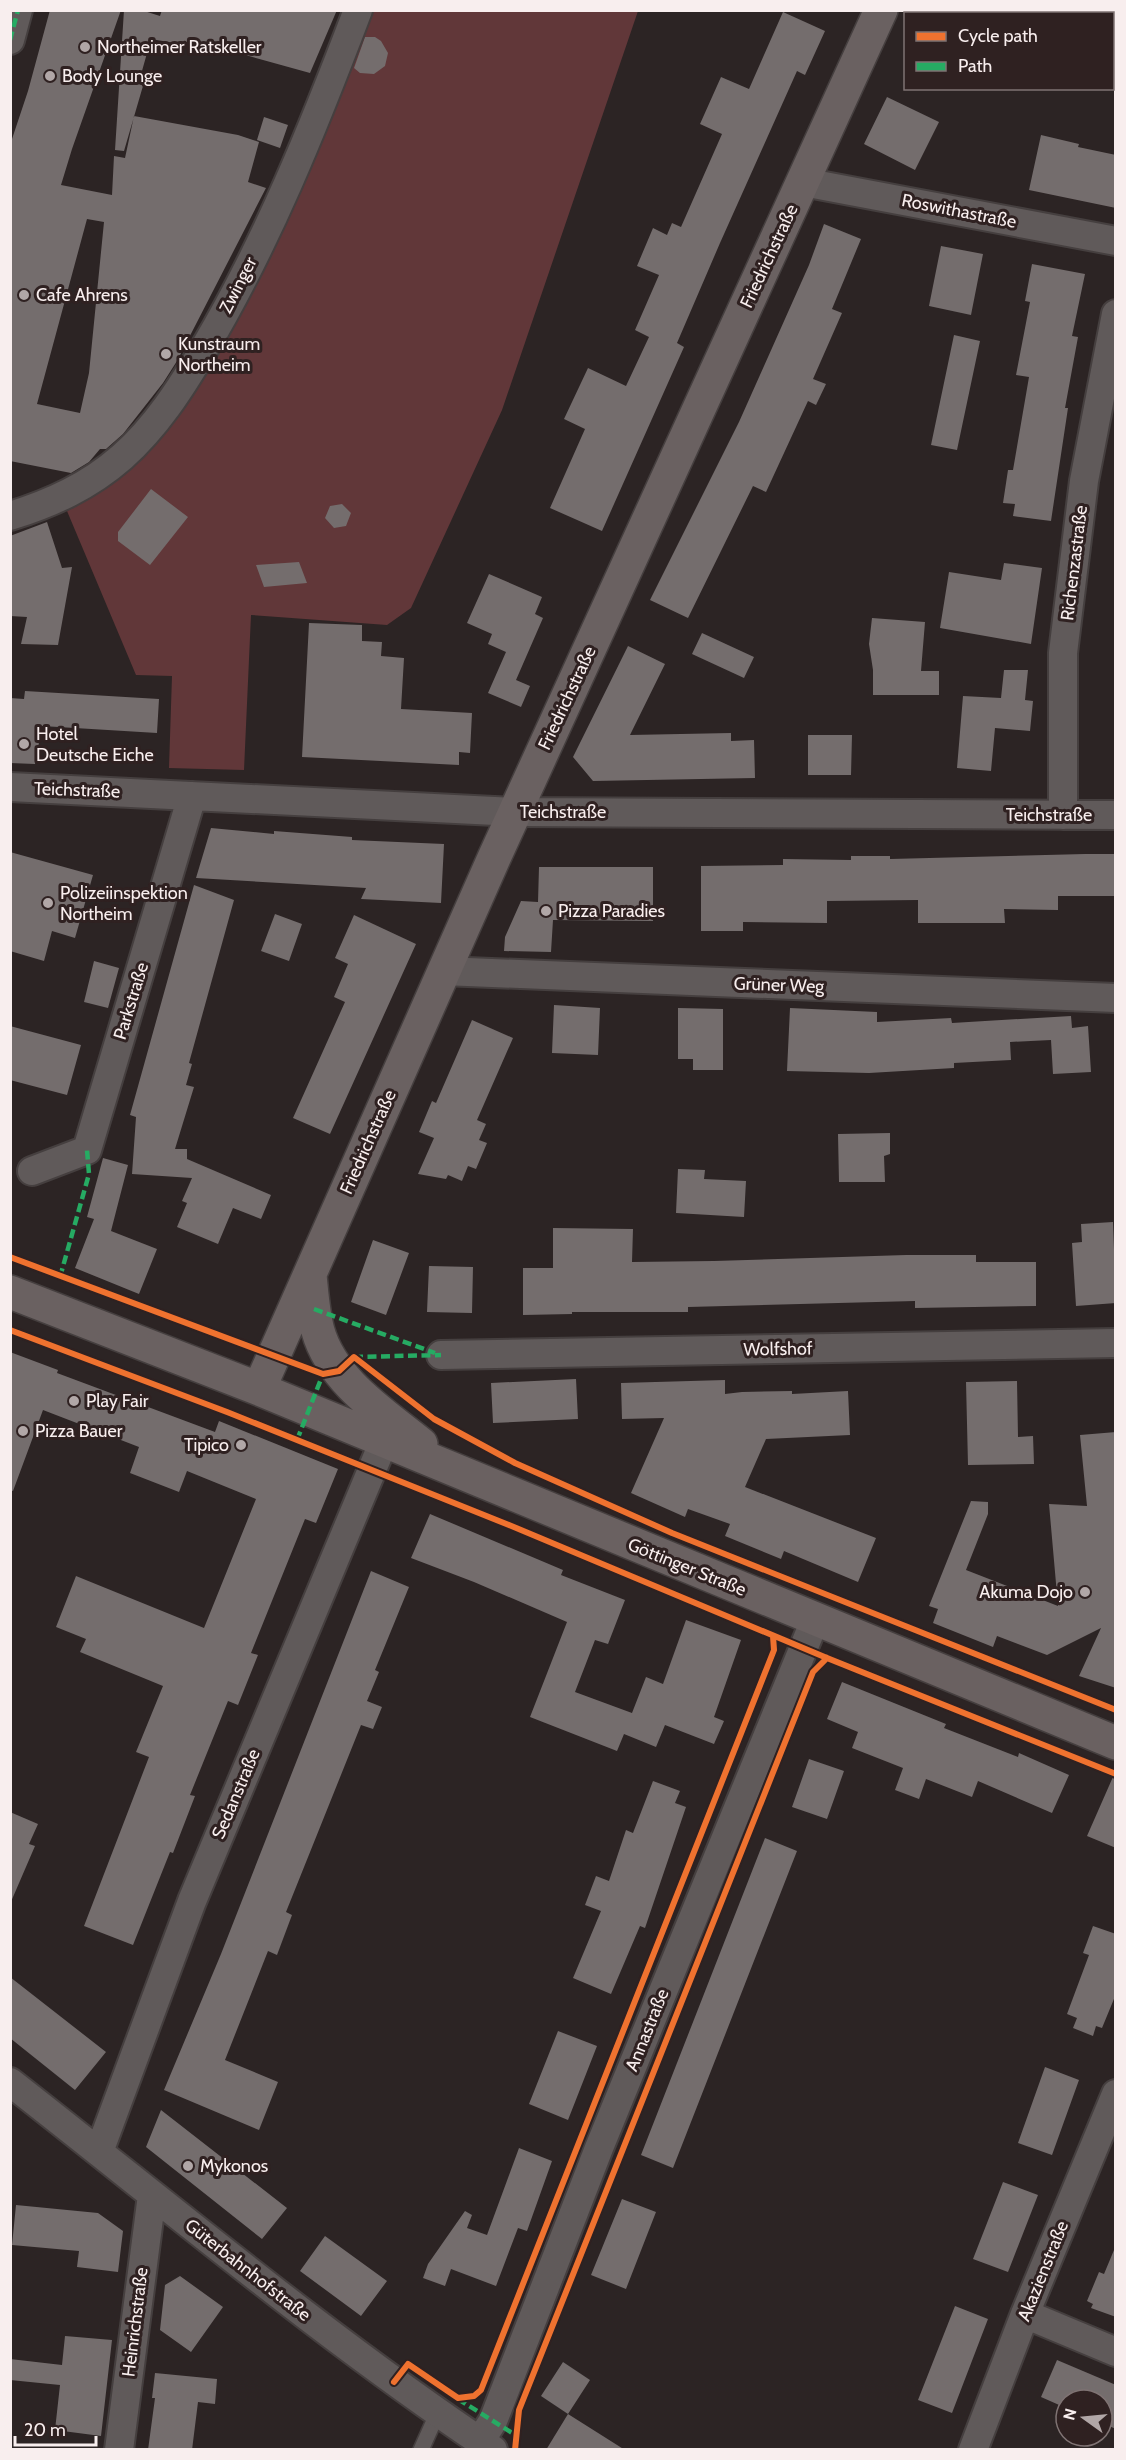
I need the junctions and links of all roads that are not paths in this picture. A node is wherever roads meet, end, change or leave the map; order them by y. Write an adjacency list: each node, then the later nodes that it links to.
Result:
1 (18, 10): 4 (street)
2 (358, 10): 8 (street, Zwinger)
3 (881, 10): 5 (street, Friedrichstraße)
4 (10, 40)
5 (803, 182): 6 (street, Roswithastraße); 11 (street, Friedrichstraße)
6 (1116, 241)
7 (1116, 314): 12 (street, Richenzastraße)
8 (10, 516)
9 (10, 787): 10 (street, Teichstraße)
10 (192, 796): 11 (street, Teichstraße); 16 (street, Parkstraße)
11 (515, 812): 12 (street, Teichstraße); 14 (street, Friedrichstraße)
12 (1063, 815): 13 (street, Teichstraße)
13 (1116, 815)
14 (443, 971): 15 (street, Grüner Weg); 17 (street, Friedrichstraße)
15 (1116, 998)
16 (32, 1171)
17 (310, 1275): 21 (street, Friedrichstraße); 23 (street)
18 (10, 1292): 21 (street, Göttinger Straße)
19 (1116, 1342): 20 (street, Wolfshof)
20 (441, 1355)
21 (259, 1389): 22 (street, Göttinger Straße)
22 (384, 1440): 23 (street, Göttinger Straße); 28 (street, Sedanstraße)
23 (454, 1470): 24 (street, Göttinger Straße)
24 (815, 1620): 25 (street, Göttinger Straße); 33 (street, Annastraße)
25 (1116, 1743)
26 (10, 2082): 28 (street, Güterbahnhofstraße)
27 (1116, 2094): 30 (street, Akazienstraße)
28 (99, 2152): 29 (street, Güterbahnhofstraße)
29 (152, 2195): 32 (street, Güterbahnhofstraße); 34 (street, Heinrichstraße)
30 (1025, 2314): 31 (street); 36 (street, Akazienstraße)
31 (1116, 2352)
32 (438, 2412): 33 (street, Güterbahnhofstraße); 35 (lane)
33 (486, 2445)
34 (119, 2450)
35 (421, 2450)
36 (972, 2450)

